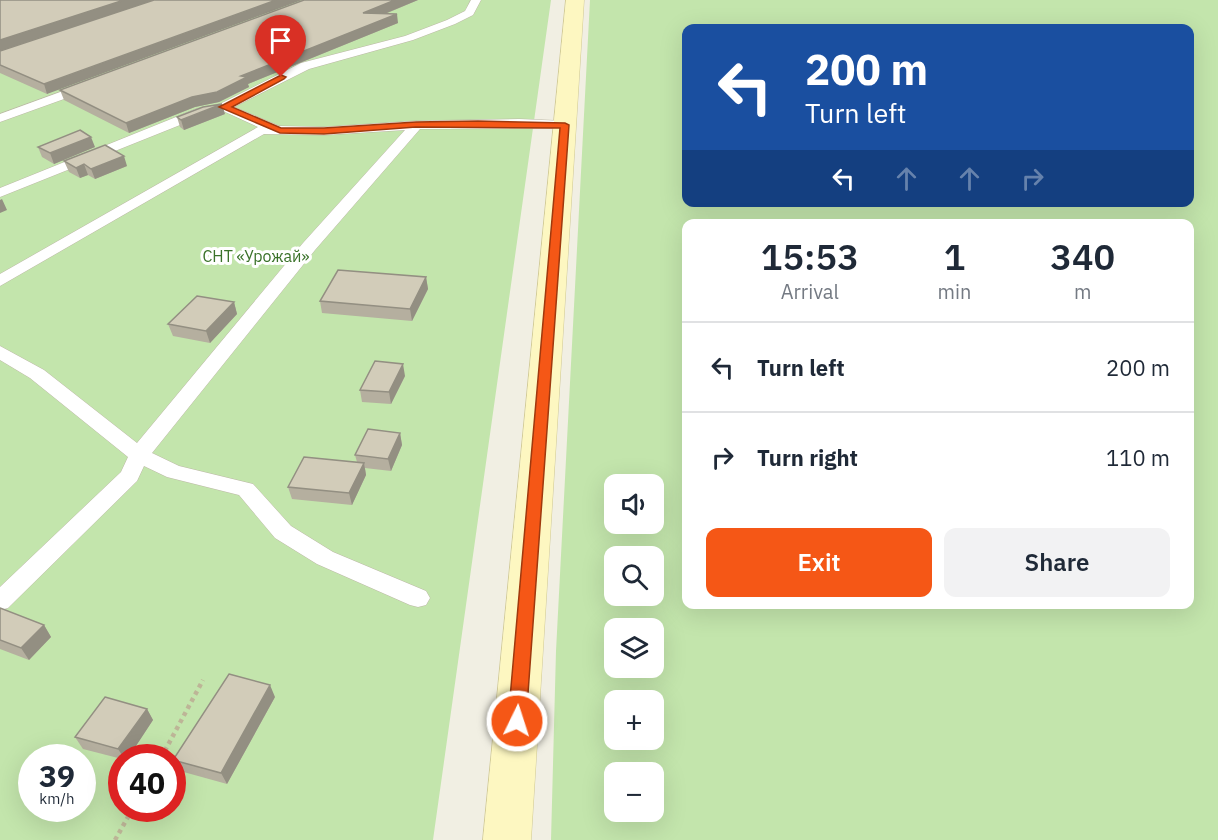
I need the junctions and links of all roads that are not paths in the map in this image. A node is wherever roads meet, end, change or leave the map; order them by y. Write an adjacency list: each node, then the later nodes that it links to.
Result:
1 (476, 0): 4 (lane)
2 (575, 0): 7 (street)
3 (98, 82): 5 (lane)
4 (224, 107): 8 (lane); 9 (lane)
5 (0, 118)
6 (416, 125): 7 (lane); 8 (lane); 12 (lane)
7 (565, 125): 15 (street)
8 (280, 131): 10 (lane)
9 (0, 193)
10 (0, 281)
11 (0, 352): 12 (lane)
12 (139, 455): 13 (lane); 14 (lane)
13 (417, 598)
14 (0, 601)
15 (507, 840)

